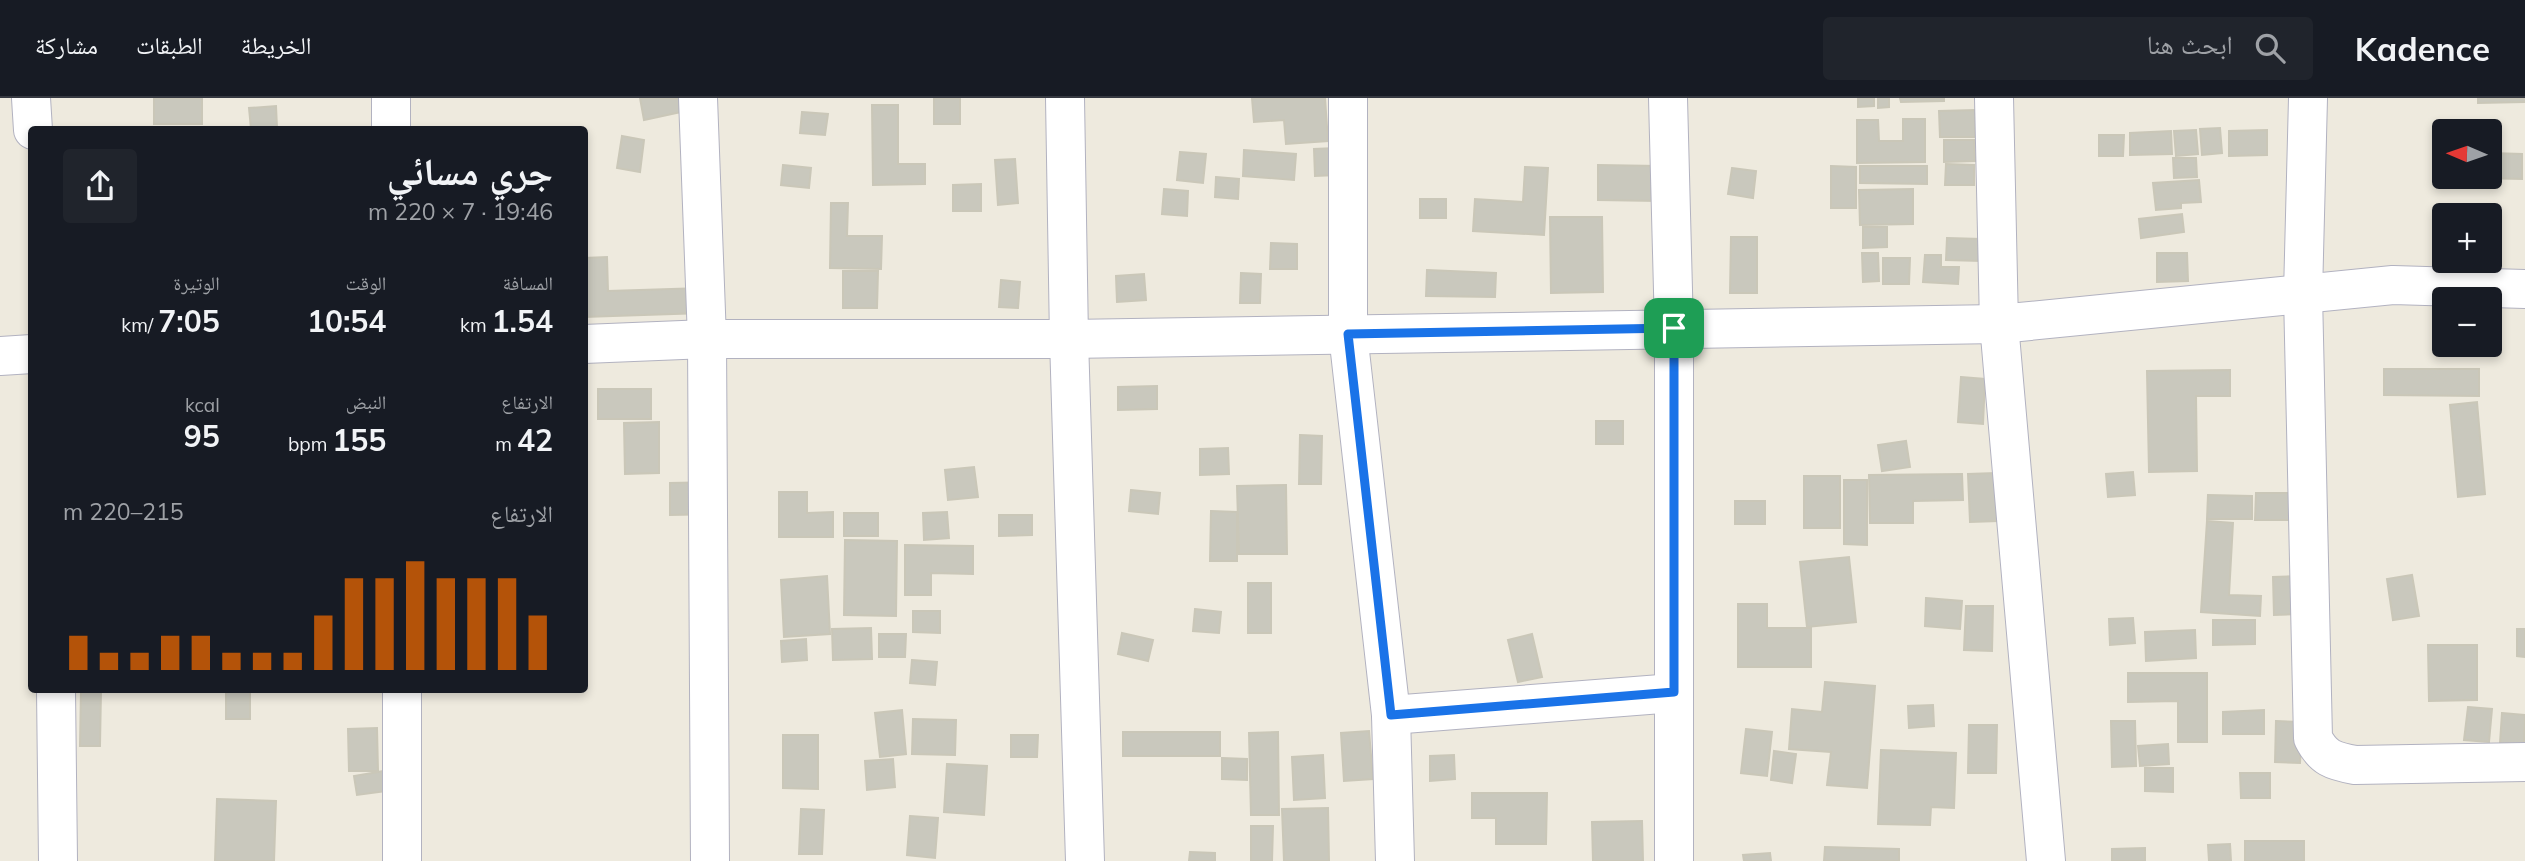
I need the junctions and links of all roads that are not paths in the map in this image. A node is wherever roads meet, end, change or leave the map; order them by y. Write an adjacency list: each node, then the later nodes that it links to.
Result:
1 (31, 98): 9 (street)
2 (391, 98): 10 (street)
3 (698, 98): 16 (street)
4 (1065, 98): 17 (street)
5 (1348, 98): 15 (street)
6 (1668, 98): 14 (street)
7 (1994, 98): 13 (street)
8 (2308, 98): 12 (street)
9 (33, 126)
10 (391, 126)
11 (2525, 289): 12 (street)
12 (2303, 294): 13 (street); 25 (street)
13 (1999, 324): 14 (street); 32 (street)
14 (1674, 328): 15 (street); 21 (street)
15 (1348, 334): 17 (street); 24 (street)
16 (707, 339): 17 (street); 18 (street); 28 (street)
17 (1069, 339): 29 (street)
18 (588, 344)
19 (28, 354): 20 (street)
20 (0, 356)
21 (1674, 692): 24 (street); 31 (street)
22 (56, 693): 26 (street)
23 (402, 693): 27 (street)
24 (1391, 715): 30 (street)
25 (2525, 762)
26 (58, 861)
27 (402, 861)
28 (710, 861)
29 (1085, 861)
30 (1395, 861)
31 (1674, 861)
32 (2046, 861)

